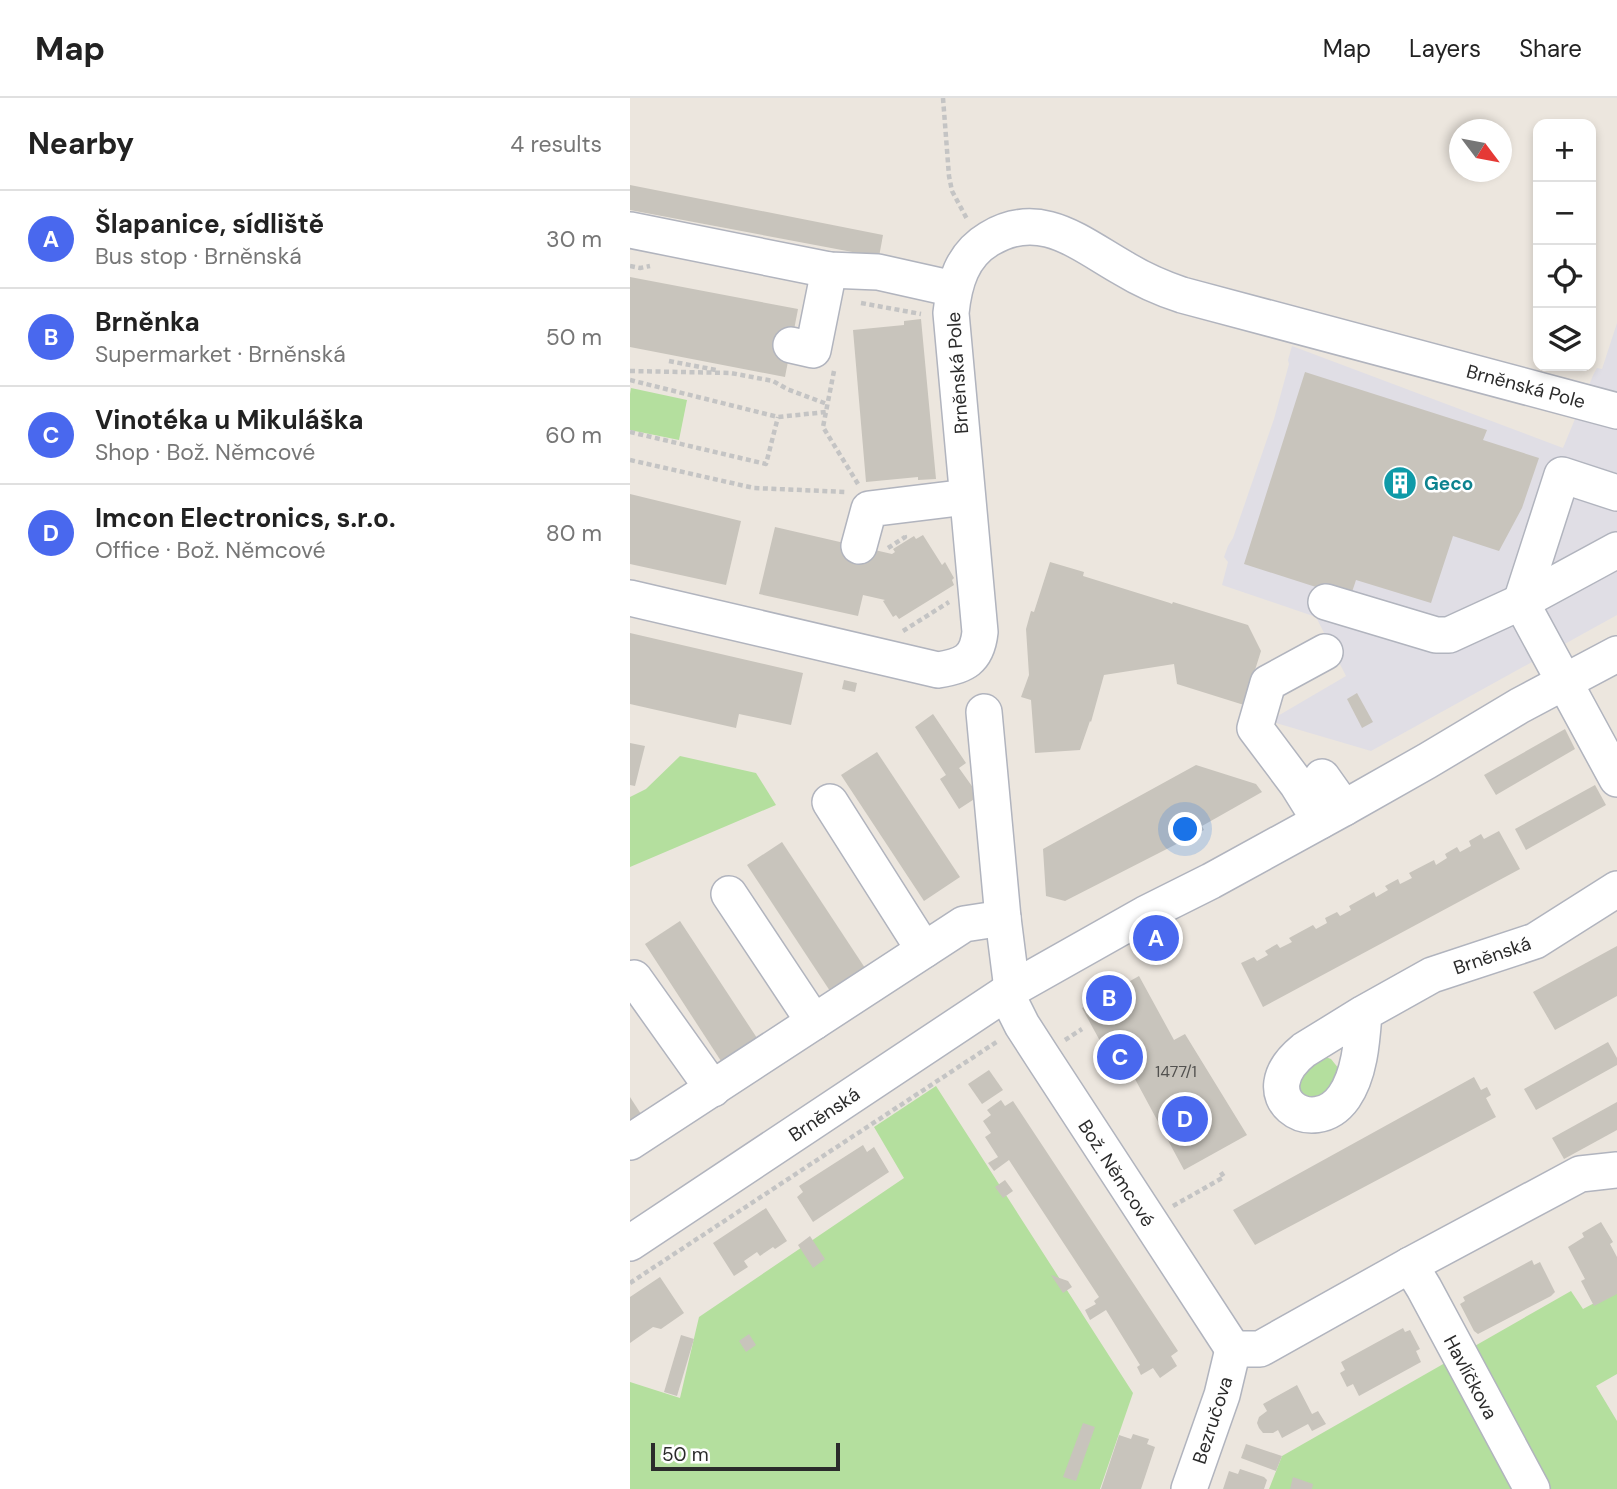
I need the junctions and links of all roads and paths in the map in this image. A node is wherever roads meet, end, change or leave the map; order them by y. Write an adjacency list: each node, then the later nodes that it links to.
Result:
1 (943, 98): 3 (path)
2 (630, 230): 4 (street)
3 (986, 241): 5 (street, Brněnská Pole); 14 (street, Brněnská Pole)
4 (839, 270): 5 (street); 6 (path); 7 (street)
5 (954, 289): 20 (street, Brněnská Pole)
6 (929, 315)
7 (791, 345)
8 (669, 361): 11 (path)
9 (834, 368): 13 (path)
10 (630, 371): 11 (path)
11 (731, 373): 13 (path)
12 (630, 380): 16 (path)
13 (827, 404): 15 (path)
14 (1617, 411)
15 (826, 412): 16 (path); 18 (path)
16 (778, 417): 17 (path)
17 (630, 432)
18 (630, 460)
19 (1617, 493): 27 (street)
20 (967, 497): 22 (street); 24 (street, Brněnská Pole)
21 (901, 527): 22 (path)
22 (869, 547)
23 (1617, 550): 27 (street)
24 (630, 598)
25 (950, 601): 28 (path)
26 (1326, 602): 27 (street)
27 (1521, 602): 31 (street)
28 (896, 636)
29 (1325, 652): 36 (street)
30 (1617, 654): 31 (street, Brněnská)
31 (1564, 681): 34 (street); 36 (street, Brněnská)
32 (984, 712): 39 (street)
33 (1322, 777): 36 (street)
34 (1617, 779)
35 (831, 802): 40 (street)
36 (1332, 815): 42 (street, Brněnská)
37 (1617, 890): 43 (street, Brněnská)
38 (729, 894): 44 (street)
39 (1003, 918): 40 (street); 42 (street)
40 (924, 950): 44 (street)
41 (634, 978): 46 (street)
42 (1009, 991): 45 (street, Bož. Němcové); 51 (street, Brněnská)
43 (1364, 1013)
44 (814, 1022): 46 (street)
45 (1022, 1025): 53 (path); 54 (street, Bož. Němcové)
46 (713, 1088): 47 (street)
47 (630, 1142)
48 (1617, 1170): 52 (street)
49 (1220, 1171): 50 (path)
50 (1172, 1207)
51 (632, 1237)
52 (1410, 1265): 54 (street); 56 (street, Havlíčkova)
53 (630, 1283)
54 (1233, 1349): 55 (street, Bezručova)
55 (1189, 1489)
56 (1532, 1489)

